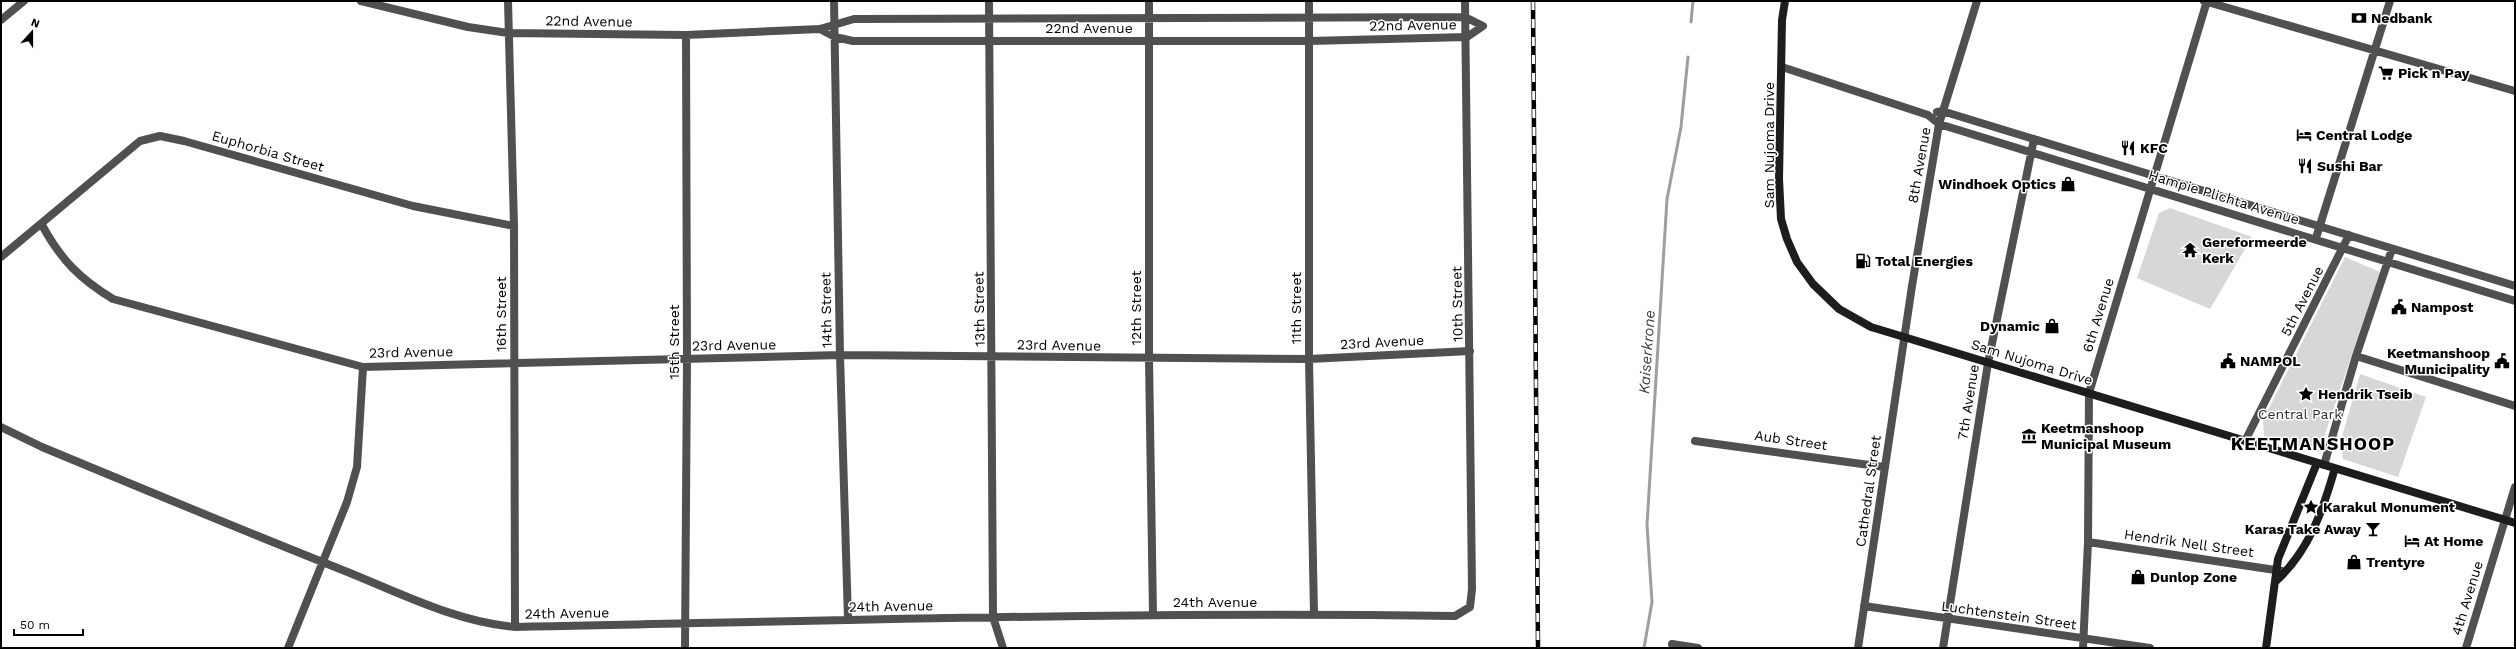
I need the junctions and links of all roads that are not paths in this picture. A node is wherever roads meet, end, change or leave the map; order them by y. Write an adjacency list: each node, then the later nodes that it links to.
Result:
1 (24, 1): 18 (street)
2 (361, 1): 22 (street, 22nd Avenue)
3 (508, 1): 22 (street, 16th Street)
4 (834, 1): 20 (street, 14th Street)
5 (989, 1): 15 (street, 13th Street)
6 (1149, 1): 16 (street, 12th Street)
7 (1309, 1): 17 (street, 11th Street)
8 (1465, 1): 14 (street, 10th Street)
9 (1779, 1): 19 (main road, Sam Nujoma Drive)
10 (1785, 1): 19 (main road, Sam Nujoma Drive)
11 (1977, 1): 32 (street, 8th Avenue)
12 (2206, 1): 29 (street); 37 (street, 6th Avenue)
13 (2390, 1): 29 (street)
14 (1465, 17): 17 (street, 22nd Avenue); 25 (street, 10th Street); 25 (street, 22nd Avenue)
15 (989, 19): 16 (street, 22nd Avenue); 20 (street, 22nd Avenue); 26 (street, 13th Street)
16 (1149, 19): 17 (street, 22nd Avenue); 27 (street, 12th Street)
17 (1309, 19): 28 (street, 11th Street)
18 (1, 20)
19 (1782, 20): 30 (main road, Sam Nujoma Drive)
20 (835, 24): 21 (street, 22nd Avenue); 24 (street, 14th Street)
21 (820, 29): 23 (street, 22nd Avenue); 24 (street, 22nd Avenue)
22 (508, 33): 23 (street, 22nd Avenue); 40 (street, 16th Street)
23 (686, 35): 55 (street, 15th Street)
24 (835, 37): 26 (street, 22nd Avenue); 52 (street, 14th Street)
25 (1466, 37): 28 (street, 22nd Avenue); 51 (street, 10th Street)
26 (988, 40): 27 (street, 22nd Avenue); 54 (street, 13th Street)
27 (1149, 41): 28 (street, 22nd Avenue); 56 (street, 12th Street)
28 (1309, 41): 57 (street, 11th Street)
29 (2375, 50): 31 (street); 41 (street)
30 (1782, 67): 33 (street, Hampie Plichta Avenue); 50 (main road, Sam Nujoma Drive)
31 (2515, 91)
32 (1942, 111): 33 (street); 34 (street, 8th Avenue); 35 (street, Hampie Plichta Avenue)
33 (1928, 115): 34 (street, Hampie Plichta Avenue)
34 (1939, 124): 36 (street, Hampie Plichta Avenue); 50 (street, 8th Avenue)
35 (2034, 139): 36 (street, 7th Avenue); 37 (street, Hampie Plichta Avenue)
36 (2031, 152): 38 (street, Hampie Plichta Avenue); 59 (street, 7th Avenue)
37 (2153, 176): 38 (street, 6th Avenue); 41 (street, Hampie Plichta Avenue)
38 (2150, 189): 43 (street, Hampie Plichta Avenue); 61 (street, 6th Avenue)
39 (42, 225): 40 (street, Euphorbia Street); 46 (street, Euphorbia Street); 60 (street, 23rd Avenue)
40 (514, 226): 58 (street, 16th Street)
41 (2320, 226): 42 (street, Hampie Plichta Avenue); 43 (street)
42 (2349, 235): 44 (street, 5th Avenue); 45 (street, Hampie Plichta Avenue)
43 (2316, 238): 44 (street, Hampie Plichta Avenue)
44 (2344, 248): 47 (street, Hampie Plichta Avenue); 65 (street, 5th Avenue)
45 (2392, 249): 47 (street); 48 (street, Hampie Plichta Avenue)
46 (1, 257)
47 (2388, 262): 49 (street, Hampie Plichta Avenue); 53 (street)
48 (2515, 286)
49 (2515, 301)
50 (1904, 337): 59 (main road, Sam Nujoma Drive); 67 (street, Cathedral Street)
51 (1470, 350): 57 (street, 23rd Avenue); 78 (street, 10th Street)
52 (840, 356): 54 (street, 23rd Avenue); 55 (street, 23rd Avenue); 82 (street, 14th Street)
53 (2356, 356): 62 (street); 66 (street)
54 (993, 357): 56 (street, 23rd Avenue); 81 (street, 13th Street)
55 (687, 359): 58 (street, 23rd Avenue); 84 (street, 15th Street)
56 (1149, 359): 57 (street, 23rd Avenue); 80 (street, 12th Street)
57 (1309, 359): 79 (street, 11th Street)
58 (514, 363): 60 (street, 23rd Avenue); 85 (street, 16th Street)
59 (1988, 363): 61 (main road, Sam Nujoma Drive); 83 (street, 7th Avenue)
60 (363, 367): 73 (street)
61 (2088, 393): 65 (main road, Sam Nujoma Drive); 72 (street, 6th Avenue)
62 (2515, 406)
63 (1, 427): 73 (street, 24th Avenue)
64 (1695, 440): 67 (street, Aub Street)
65 (2245, 441): 66 (main road, Sam Nujoma Drive)
66 (2321, 464): 68 (main road, Sam Nujoma Drive); 74 (main road)
67 (1884, 467): 77 (street, Cathedral Street)
68 (2335, 468): 70 (main road, Sam Nujoma Drive); 75 (main road)
69 (2515, 487): 70 (street, 4th Avenue)
70 (2505, 520): 71 (main road, Sam Nujoma Drive); 97 (street, 4th Avenue)
71 (2515, 523)
72 (2088, 542): 74 (street, Hendrik Nell Street); 86 (street, 6th Avenue)
73 (322, 562): 85 (street, 24th Avenue); 88 (street)
74 (2277, 569): 75 (street, Hendrik Nell Street); 76 (main road)
75 (2285, 572): 76 (main road)
76 (2276, 581): 96 (main road)
77 (1864, 606): 83 (street, Luchtenstein Street); 92 (street, Cathedral Street)
78 (1470, 608): 79 (street, 24th Avenue)
79 (1314, 614): 80 (street, 24th Avenue)
80 (1153, 615): 81 (street, 24th Avenue)
81 (993, 617): 82 (street, 24th Avenue); 90 (street, 13th Street)
82 (848, 619): 84 (street, 24th Avenue)
83 (1947, 620): 86 (street, Luchtenstein Street); 93 (street, 7th Avenue)
84 (684, 624): 85 (street, 24th Avenue); 89 (street, 15th Street)
85 (515, 627)
86 (2084, 639): 94 (street, 6th Avenue); 95 (street, Luchtenstein Street)
87 (1672, 644): 91 (street)
88 (288, 648)
89 (685, 648)
90 (1003, 648)
91 (1698, 648)
92 (1858, 648)
93 (1943, 648)
94 (2083, 648)
95 (2150, 648)
96 (2266, 648)
97 (2466, 648)

